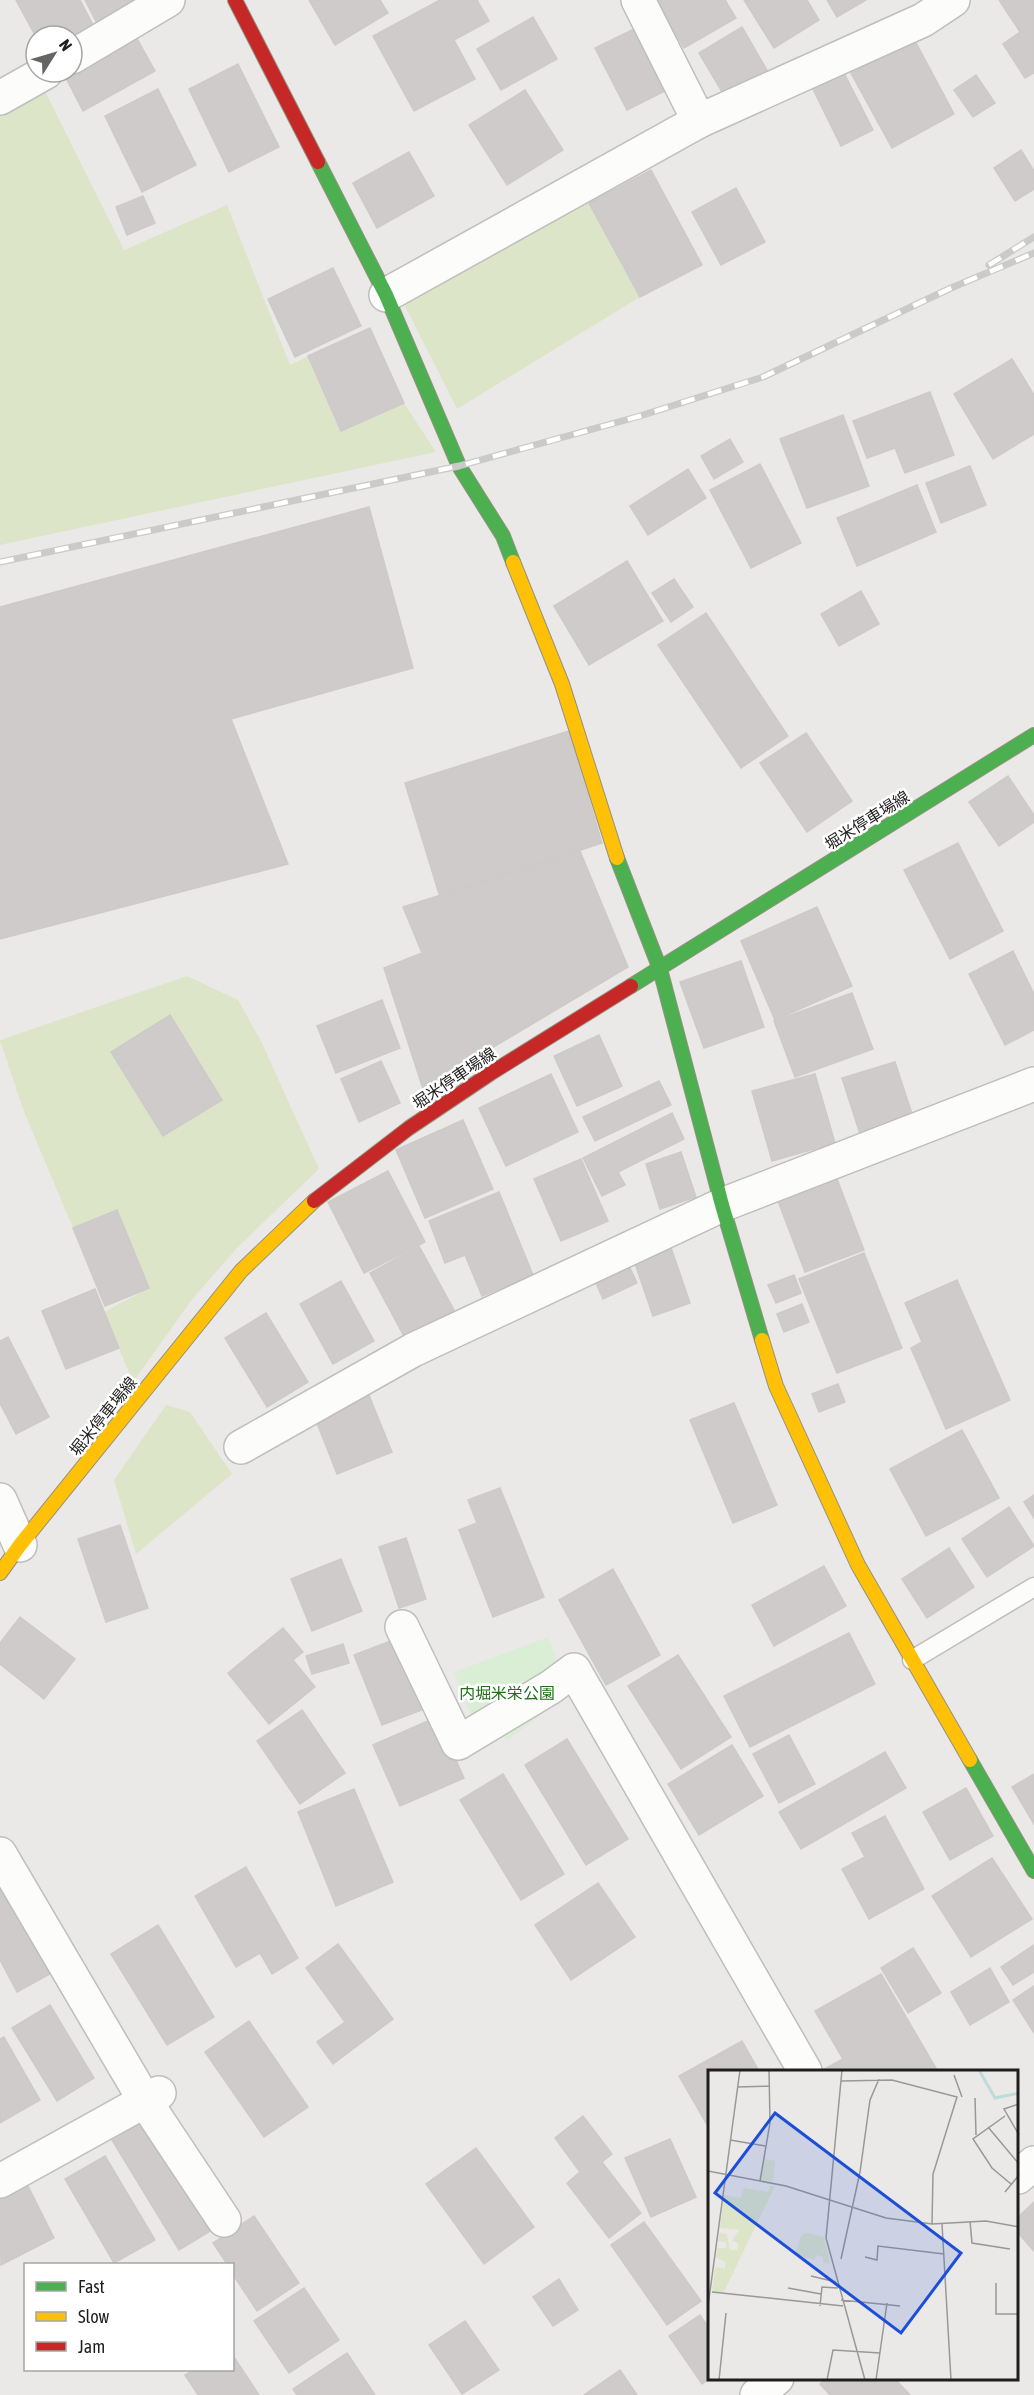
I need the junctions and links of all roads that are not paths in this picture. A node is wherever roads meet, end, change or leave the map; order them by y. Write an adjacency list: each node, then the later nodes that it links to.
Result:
1 (168, 0): 5 (street)
2 (235, 0): 9 (street)
3 (638, 0): 8 (street)
4 (952, 0): 8 (street)
5 (84, 50)
6 (25, 84): 7 (street)
7 (0, 98)
8 (699, 121): 9 (street)
9 (386, 295): 11 (street)
10 (1034, 735): 11 (street, 堀米停車場線)
11 (660, 969): 13 (street); 16 (street, 堀米停車場線)
12 (1034, 1084): 13 (street)
13 (722, 1205): 14 (street); 20 (street)
14 (241, 1447)
15 (0, 1500): 16 (street)
16 (20, 1545): 17 (street, 堀米停車場線)
17 (0, 1573)
18 (1034, 1587): 20 (lane)
19 (402, 1627): 23 (street)
20 (912, 1660): 22 (street)
21 (0, 1854): 24 (street)
22 (1034, 1871)
23 (804, 2070)
24 (152, 2097): 27 (street); 28 (street)
25 (1034, 2163): 26 (street)
26 (1019, 2174)
27 (0, 2181)
28 (224, 2220)
29 (776, 2380): 30 (street)
30 (757, 2395)

